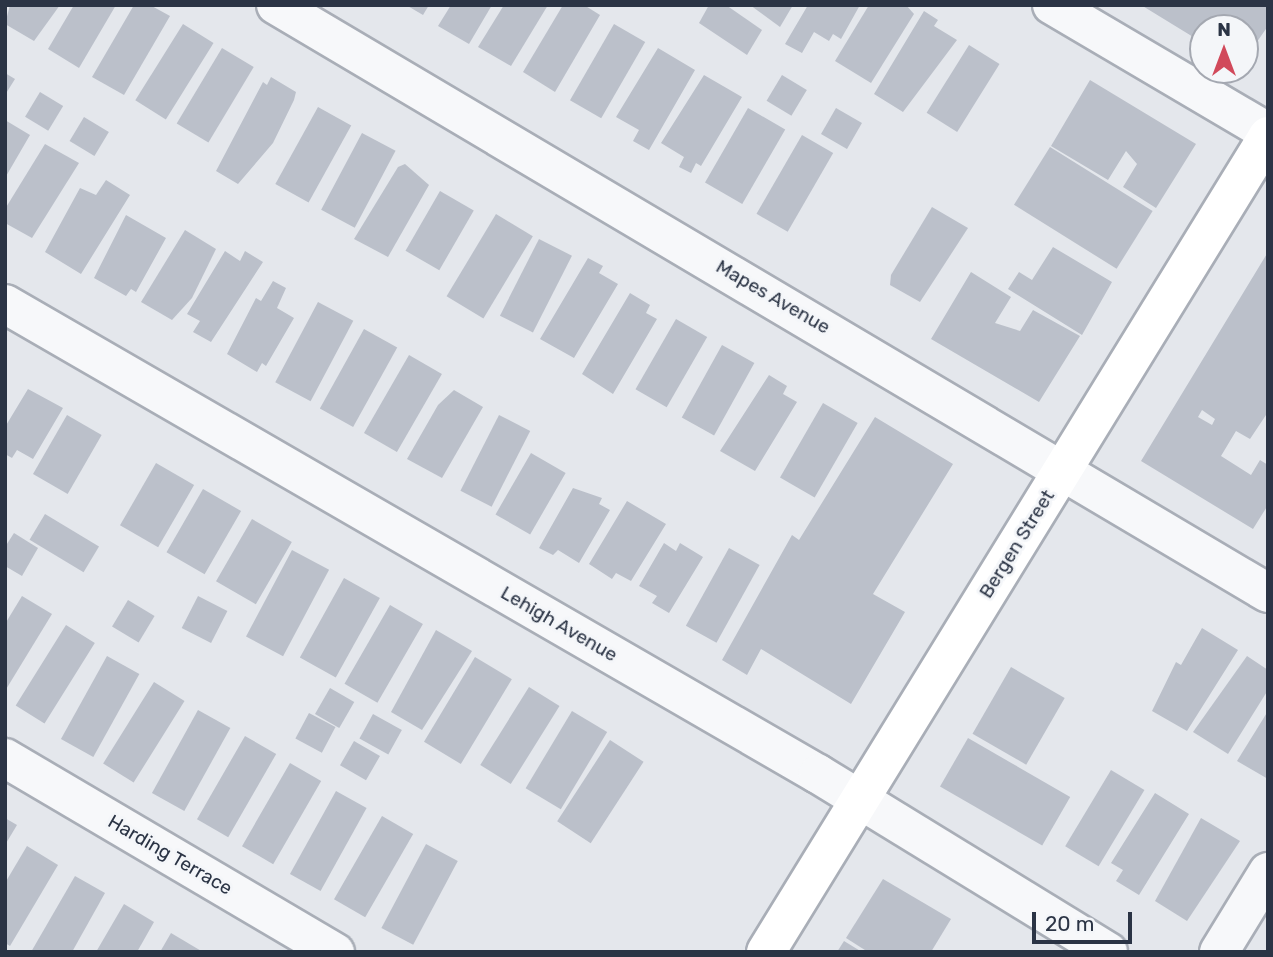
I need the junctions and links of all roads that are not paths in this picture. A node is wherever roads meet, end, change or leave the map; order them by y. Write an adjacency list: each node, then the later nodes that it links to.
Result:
1 (276, 5): 5 (street, Mapes Avenue)
2 (1052, 5): 3 (street)
3 (1268, 134): 5 (main road, Bergen Street)
4 (5, 304): 8 (street, Lehigh Avenue)
5 (1064, 470): 6 (street, Mapes Avenue); 8 (main road, Bergen Street)
6 (1268, 593)
7 (5, 758): 10 (street, Harding Terrace)
8 (858, 799): 11 (main road, Bergen Street); 12 (street, Lehigh Avenue)
9 (1268, 872): 13 (street)
10 (335, 952)
11 (766, 952)
12 (1108, 952)
13 (1219, 952)

